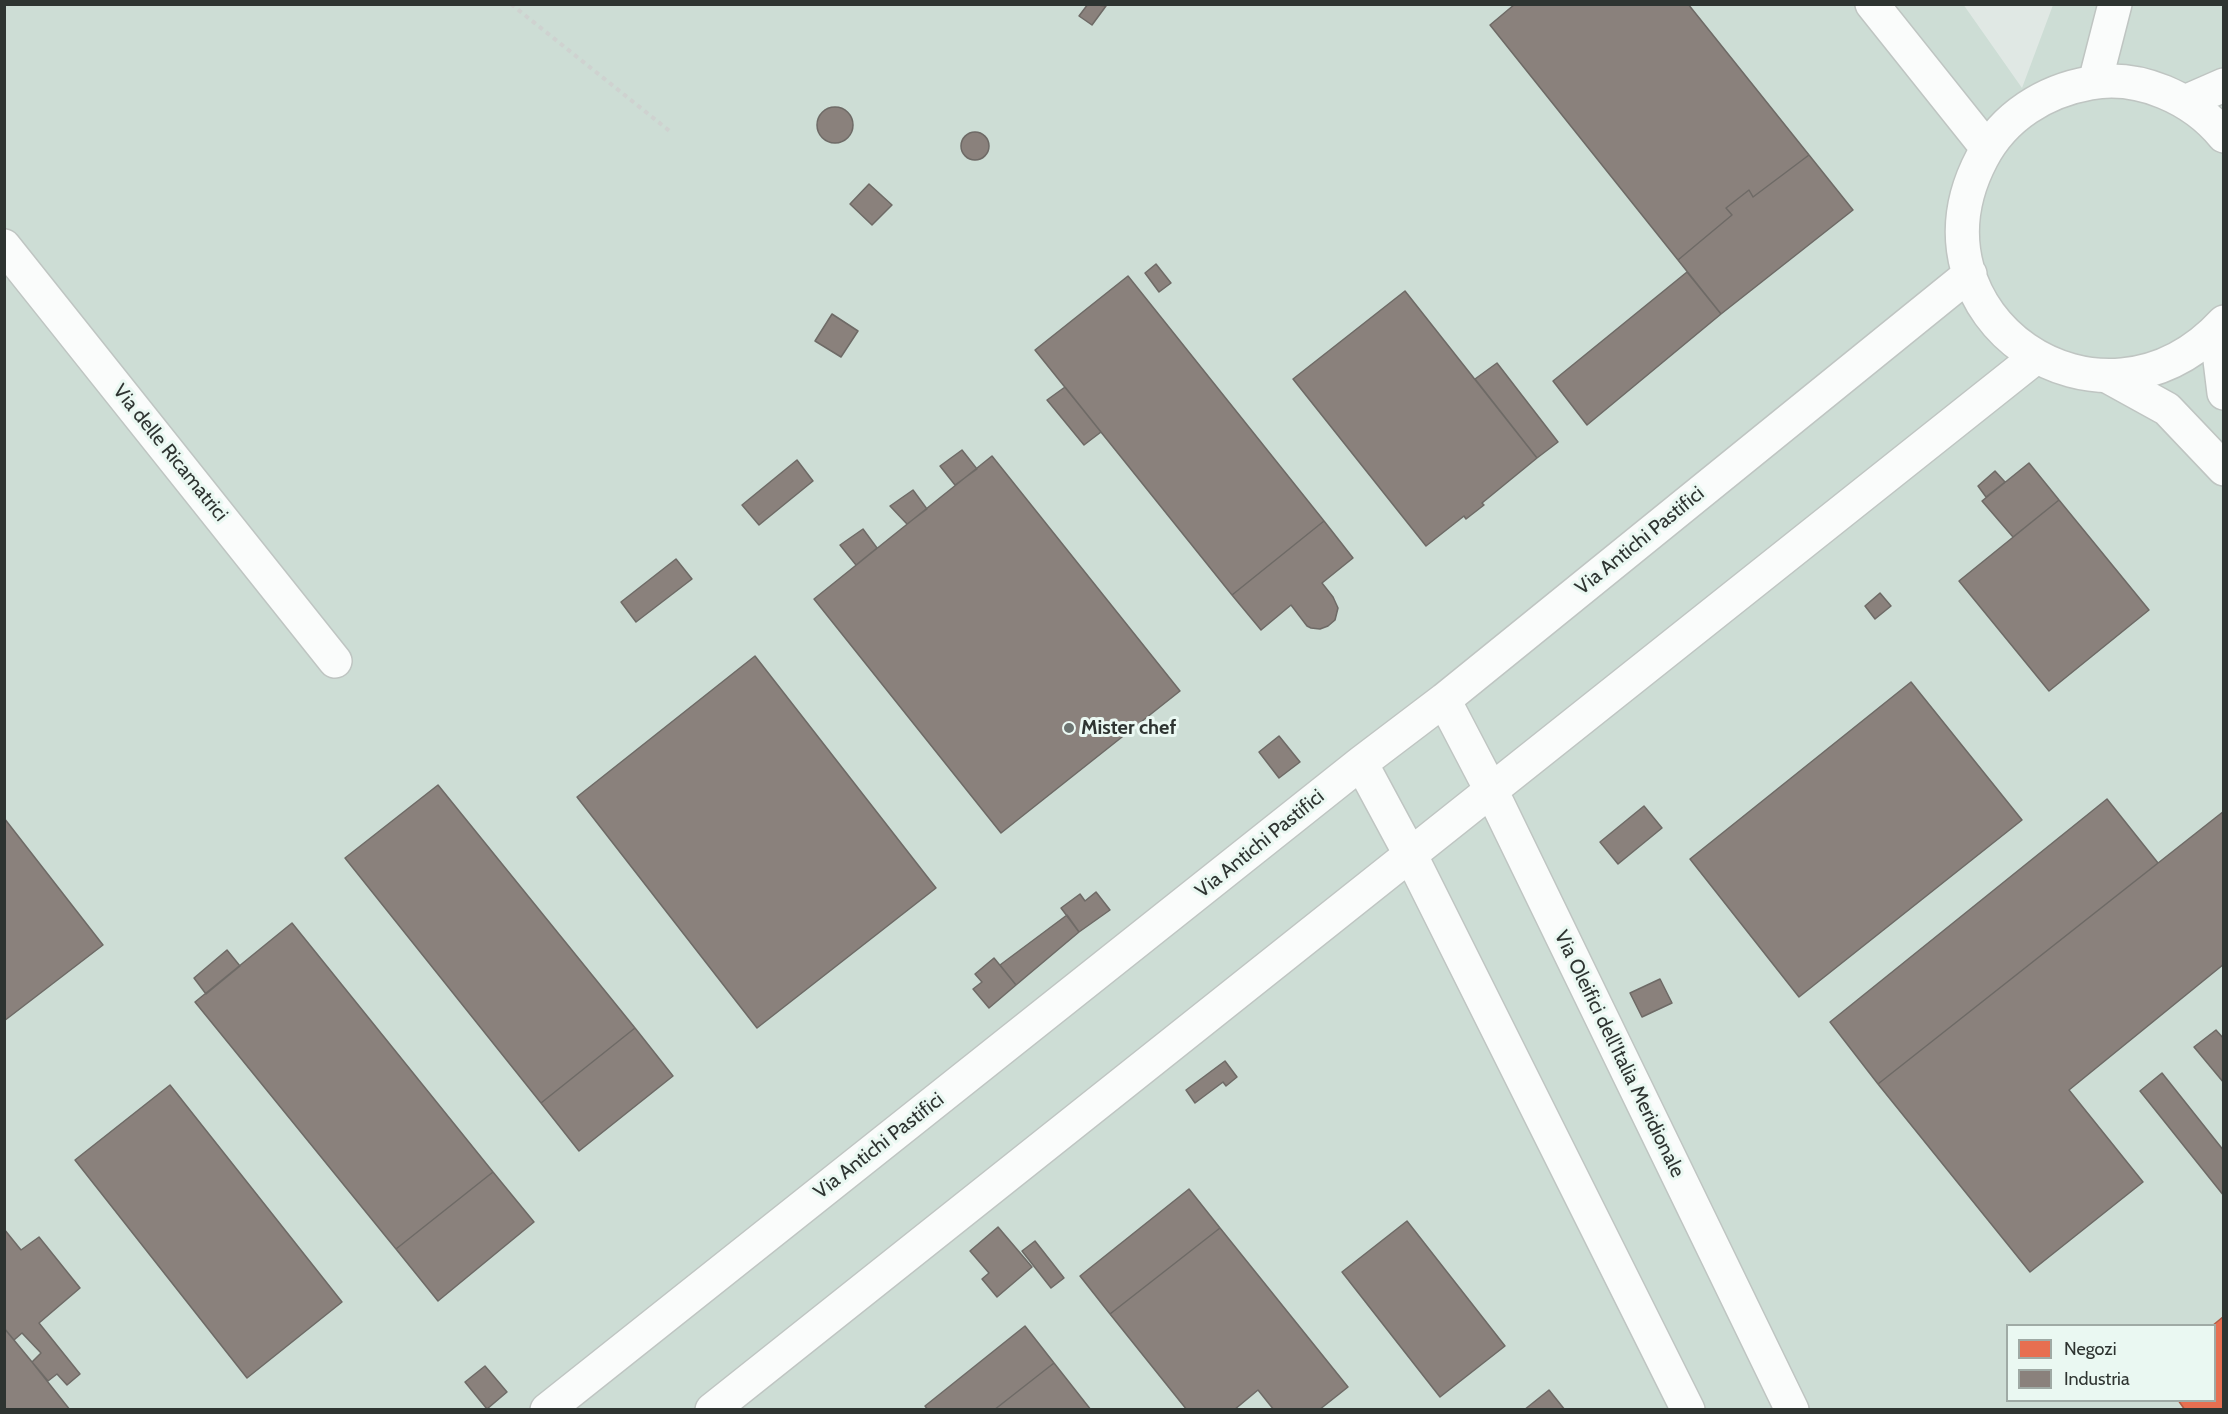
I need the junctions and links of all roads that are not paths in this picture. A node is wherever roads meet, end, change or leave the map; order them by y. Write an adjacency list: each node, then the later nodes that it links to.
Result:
1 (1872, 4): 7 (street)
2 (2115, 4): 3 (street)
3 (2095, 82): 5 (street); 7 (street)
4 (2223, 85): 5 (street)
5 (2185, 102): 6 (street)
6 (2223, 136)
7 (1987, 148): 9 (street)
8 (4, 246): 16 (street, Via delle Ricamatrici)
9 (1970, 274): 12 (street); 17 (street, Via Antichi Pastifici)
10 (2223, 322): 13 (street)
11 (2223, 332): 14 (street)
12 (2036, 357): 13 (street); 19 (street)
13 (2109, 377): 15 (street)
14 (2223, 393)
15 (2222, 468)
16 (335, 661)
17 (1444, 699): 18 (street, Via Antichi Pastifici); 19 (street, Via Oleifici dell'Italia Meridionale)
18 (1361, 763): 20 (street); 21 (street, Via Antichi Pastifici)
19 (1491, 790): 20 (street); 24 (street, Via Oleifici dell'Italia Meridionale)
20 (1410, 854): 22 (street); 23 (street)
21 (547, 1410)
22 (712, 1410)
23 (1688, 1410)
24 (1792, 1410)

